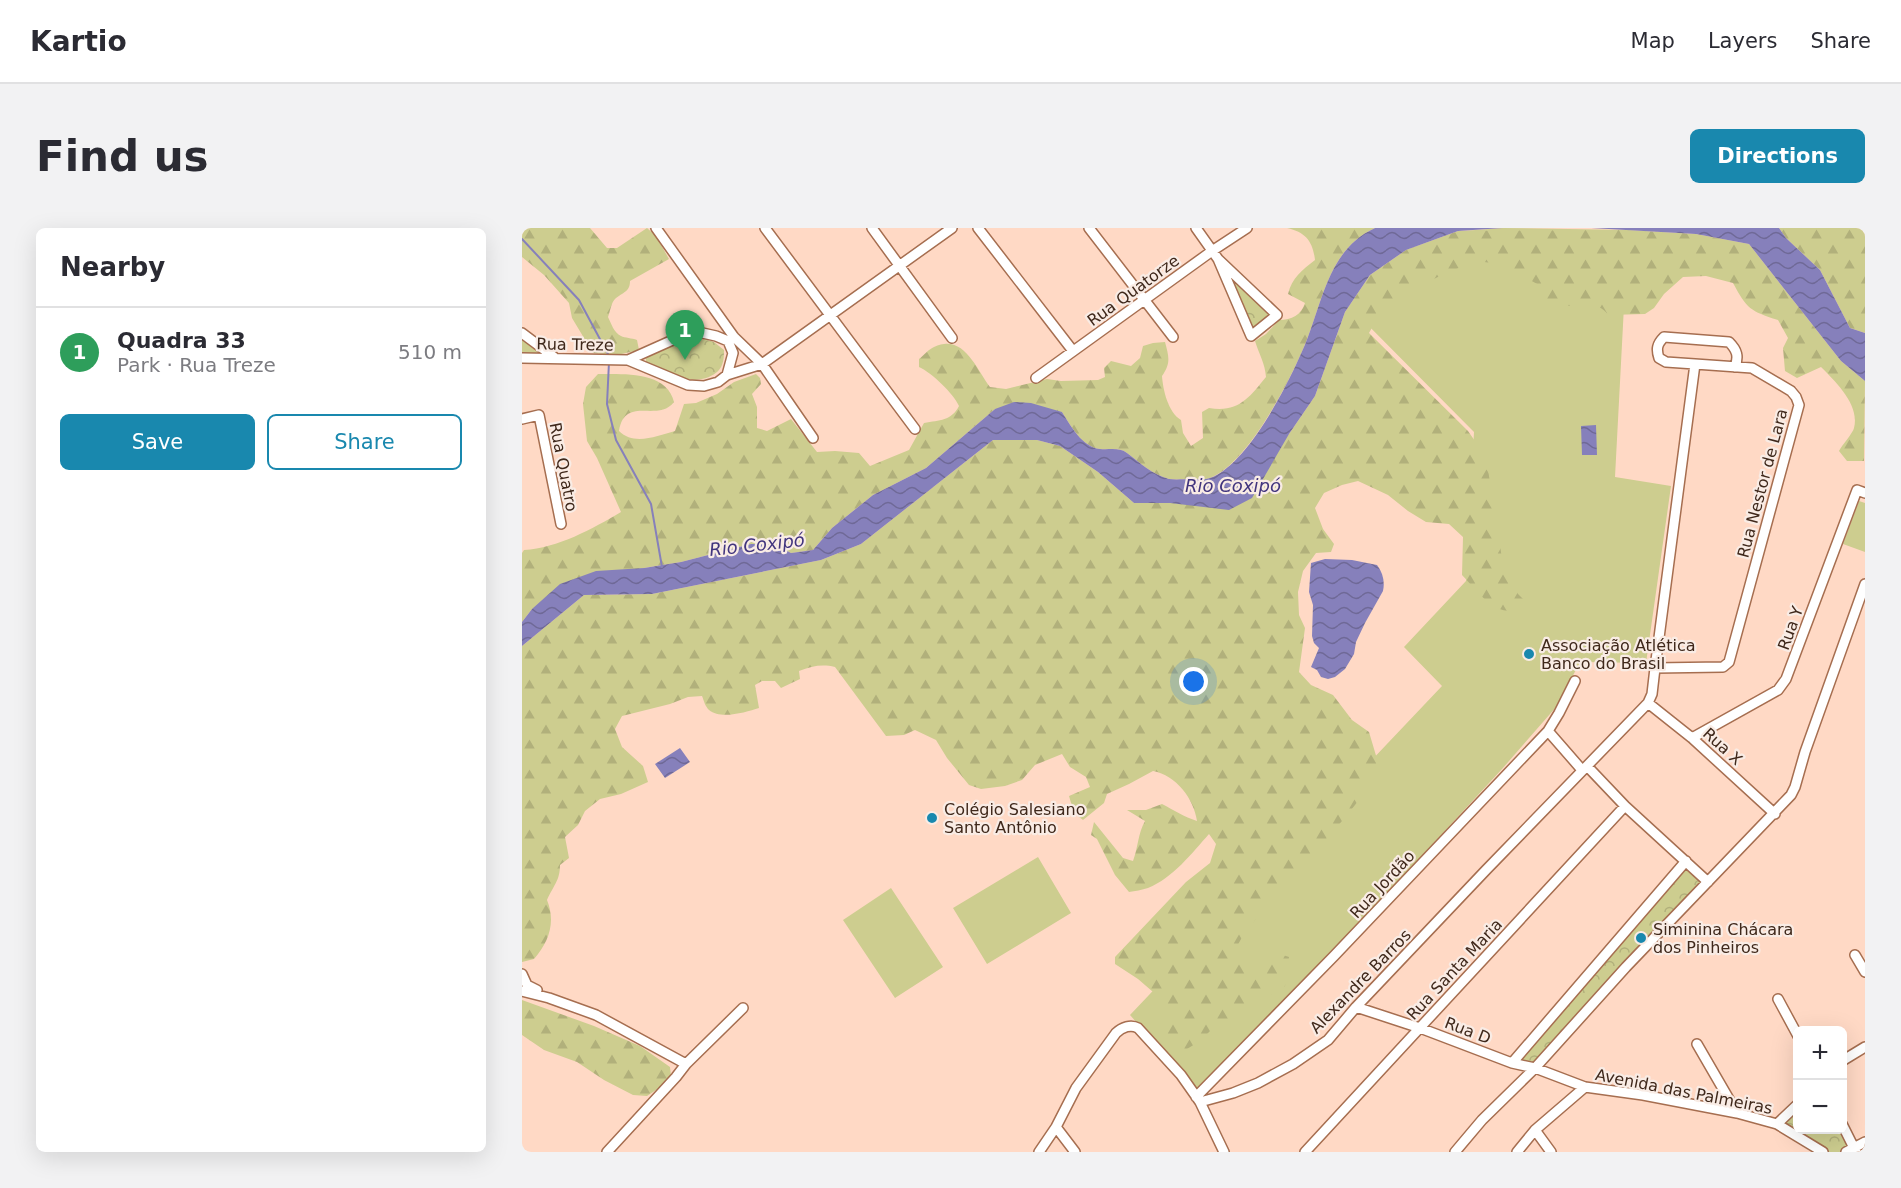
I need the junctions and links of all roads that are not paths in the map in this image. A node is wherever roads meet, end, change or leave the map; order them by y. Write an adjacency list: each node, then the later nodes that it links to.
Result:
1 (656, 228): 16 (street)
2 (765, 228): 12 (street)
3 (872, 228): 10 (street)
4 (952, 228): 10 (street, Rua Treze)
5 (978, 228): 17 (street)
6 (1089, 228): 11 (street)
7 (1196, 228): 9 (street)
8 (1247, 228): 9 (street, Rua Quatorze)
9 (1215, 255): 9 (street); 11 (street, Rua Quatorze)
10 (899, 264): 12 (street, Rua Treze); 15 (street)
11 (1144, 301): 14 (street); 17 (street, Rua Quatorze)
12 (830, 314): 21 (street, Rua Treze); 27 (street)
13 (522, 333): 18 (street)
14 (1173, 337)
15 (952, 338)
16 (731, 339): 20 (street, Rua Treze); 21 (street); 24 (street)
17 (1073, 351): 25 (street, Rua Quatorze)
18 (554, 357): 19 (street, Rua Treze); 20 (street, Rua Treze)
19 (522, 358)
20 (625, 360): 24 (street, Rua Treze)
21 (762, 364): 24 (street, Rua Treze); 28 (street)
22 (1695, 364): 23 (street, Rua Nestor de Lara); 23 (street, Rua Nestor de Lara); 32 (street)
23 (1735, 367): 32 (street, Rua Nestor de Lara)
24 (727, 375)
25 (1036, 378)
26 (522, 419): 30 (street, Rua Quatro)
27 (915, 429)
28 (813, 438)
29 (1865, 493): 36 (street, Rua Y)
30 (561, 524)
31 (1865, 584): 39 (street)
32 (1655, 668): 34 (street)
33 (1575, 681): 35 (street, Rua Jordão)
34 (1648, 703): 36 (street, Rua X); 37 (street, Alexandre Barros)
35 (1548, 731): 37 (street); 59 (street, Rua Jordão)
36 (1692, 738): 39 (street, Rua X)
37 (1585, 768): 38 (street); 48 (street, Alexandre Barros)
38 (1625, 806): 40 (street); 50 (street, Rua Santa Maria)
39 (1775, 814): 41 (street)
40 (1686, 861): 41 (street); 55 (street)
41 (1708, 882): 57 (street)
42 (1855, 955): 43 (street)
43 (1865, 972)
44 (522, 974): 46 (street)
45 (522, 991): 46 (street)
46 (549, 998): 56 (street)
47 (1778, 999): 51 (street)
48 (1356, 1007): 50 (street, Rua D); 59 (street, Alexandre Barros)
49 (743, 1008): 56 (street)
50 (1420, 1028): 55 (street, Rua D); 72 (street, Rua Santa Maria)
51 (1793, 1028)
52 (1697, 1044): 61 (street)
53 (1865, 1047): 54 (street)
54 (1847, 1058)
55 (1512, 1063): 57 (street, Rua D)
56 (686, 1064): 68 (street)
57 (1535, 1068): 58 (street, Avenida das Palmeiras); 73 (street)
58 (1585, 1087): 61 (street, Avenida das Palmeiras); 64 (street)
59 (1198, 1100): 63 (street); 71 (street)
60 (1793, 1108): 62 (street)
61 (1737, 1113): 62 (street, Avenida das Palmeiras)
62 (1777, 1124): 76 (street, Avenida das Palmeiras)
63 (1056, 1128): 69 (street); 70 (street)
64 (1535, 1130): 74 (street); 75 (street)
65 (1846, 1134): 67 (street)
66 (1865, 1142): 67 (street)
67 (1852, 1151)
68 (607, 1152)
69 (1039, 1152)
70 (1076, 1152)
71 (1224, 1152)
72 (1305, 1152)
73 (1455, 1152)
74 (1516, 1152)
75 (1551, 1152)
76 (1823, 1152)

